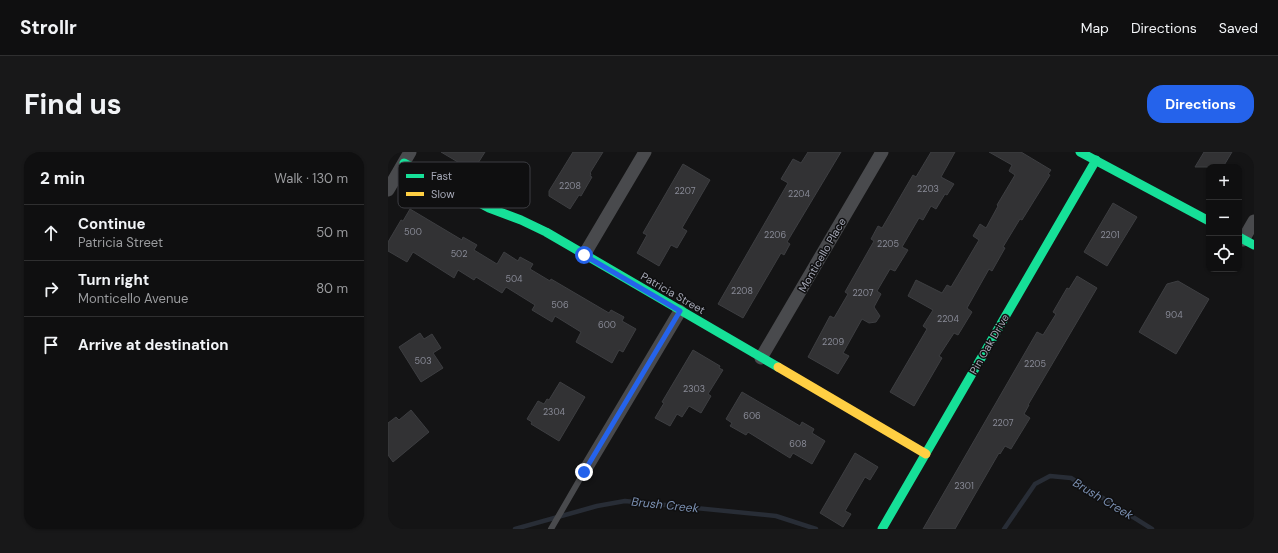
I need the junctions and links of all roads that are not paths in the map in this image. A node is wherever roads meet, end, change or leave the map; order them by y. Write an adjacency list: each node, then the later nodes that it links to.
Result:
1 (410, 152): 6 (street)
2 (645, 152): 13 (street)
3 (882, 152): 15 (street, Monticello Place)
4 (1080, 152): 5 (street)
5 (1096, 160): 10 (street); 16 (street, Pin Oak Drive)
6 (405, 162)
7 (398, 173): 8 (street)
8 (388, 190)
9 (489, 208): 13 (street, Patricia Street)
10 (1206, 219)
11 (1254, 221): 12 (street)
12 (1245, 241)
13 (584, 255): 14 (street, Patricia Street)
14 (680, 311): 15 (street, Patricia Street); 17 (street)
15 (761, 358): 16 (street, Patricia Street)
16 (926, 454): 19 (street, Pin Oak Drive)
17 (584, 472): 18 (lane)
18 (551, 529)
19 (882, 529)

